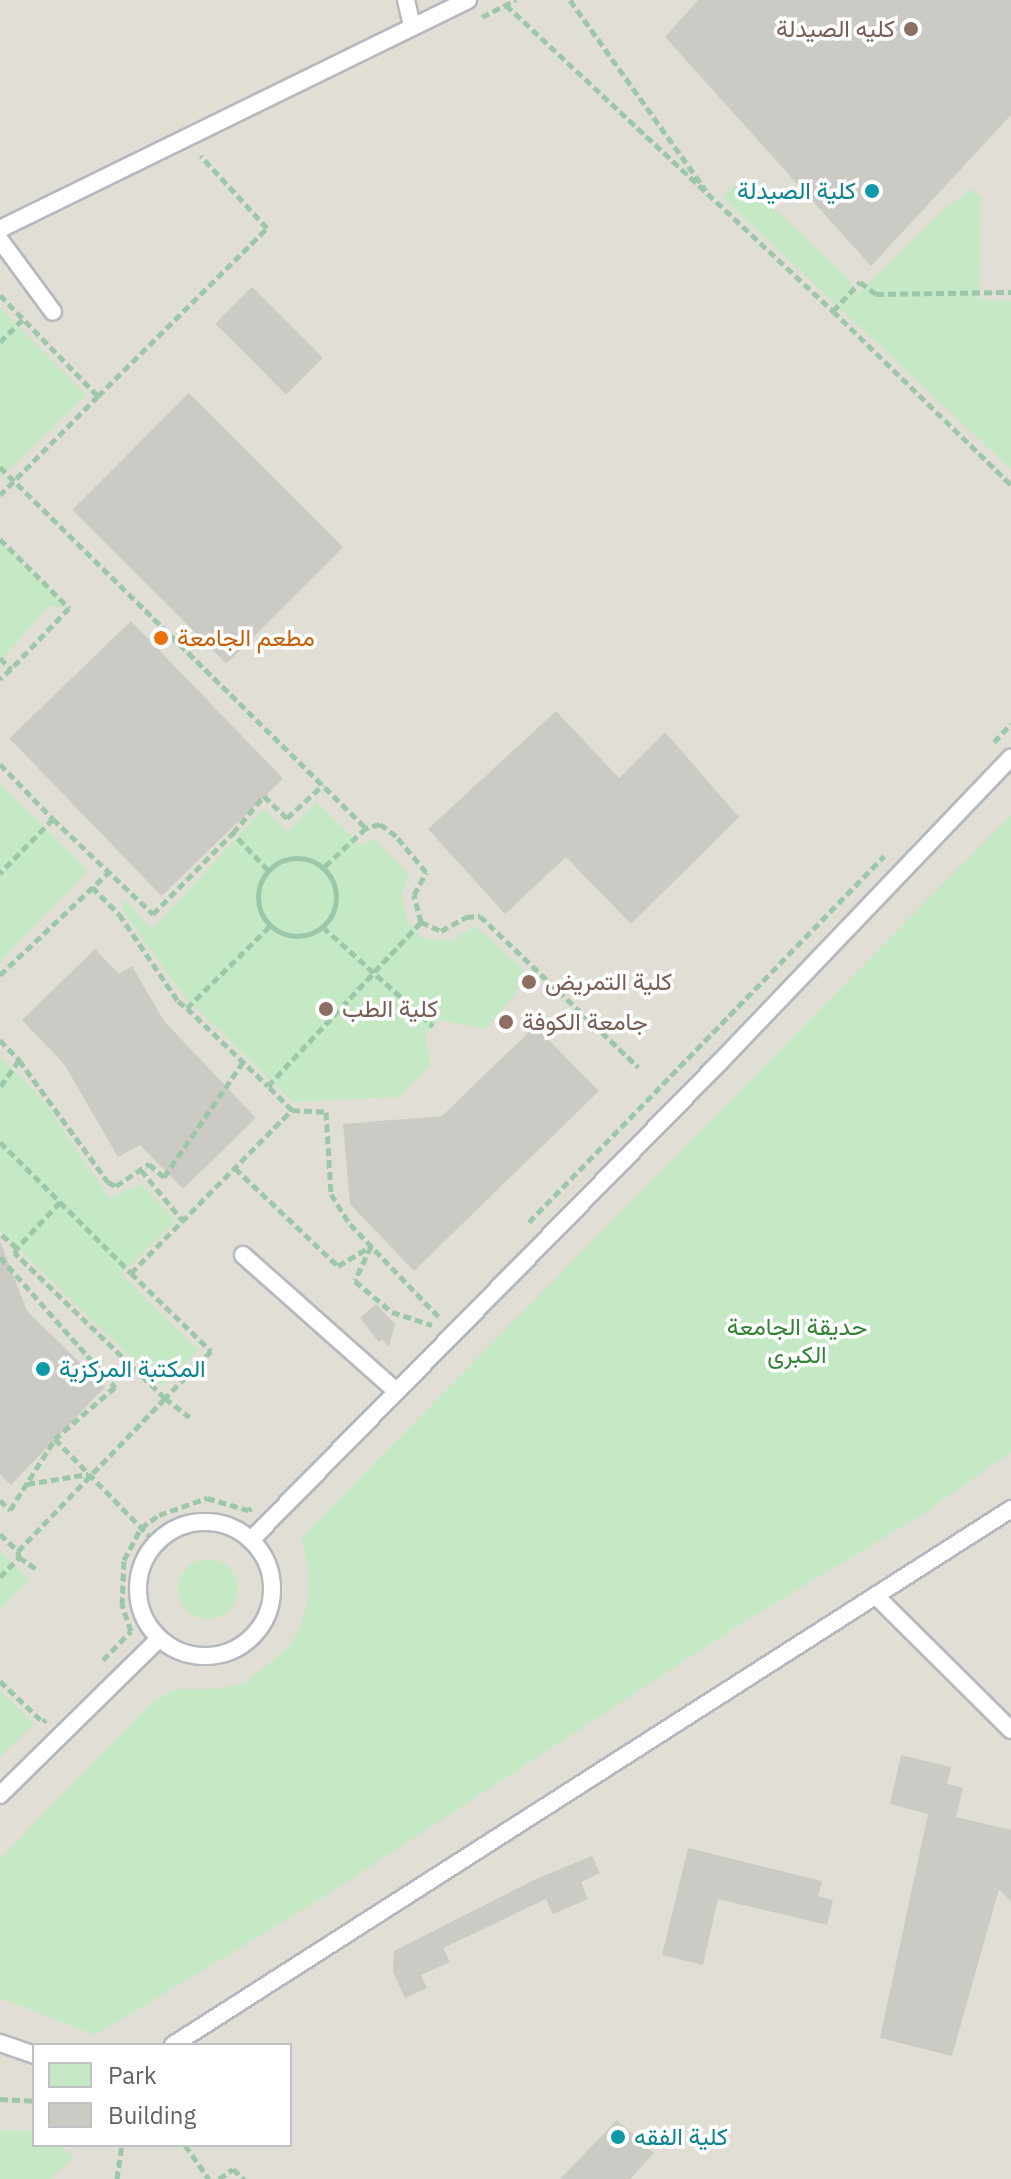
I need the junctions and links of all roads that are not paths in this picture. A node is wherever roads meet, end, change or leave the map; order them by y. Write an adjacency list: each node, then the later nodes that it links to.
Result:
1 (406, 0): 3 (lane)
2 (468, 0): 3 (lane)
3 (412, 27): 4 (lane)
4 (0, 229)
5 (0, 240): 6 (lane)
6 (53, 312)
7 (1011, 758): 9 (lane)
8 (243, 1255): 9 (lane)
9 (396, 1391): 11 (lane)
10 (1011, 1509): 12 (lane)
11 (251, 1540): 13 (lane); 13 (lane)
12 (876, 1596): 14 (lane); 17 (lane)
13 (159, 1639): 15 (lane)
14 (1011, 1730)
15 (0, 1795)
16 (0, 2043): 18 (lane)
17 (176, 2043)
18 (32, 2054)

